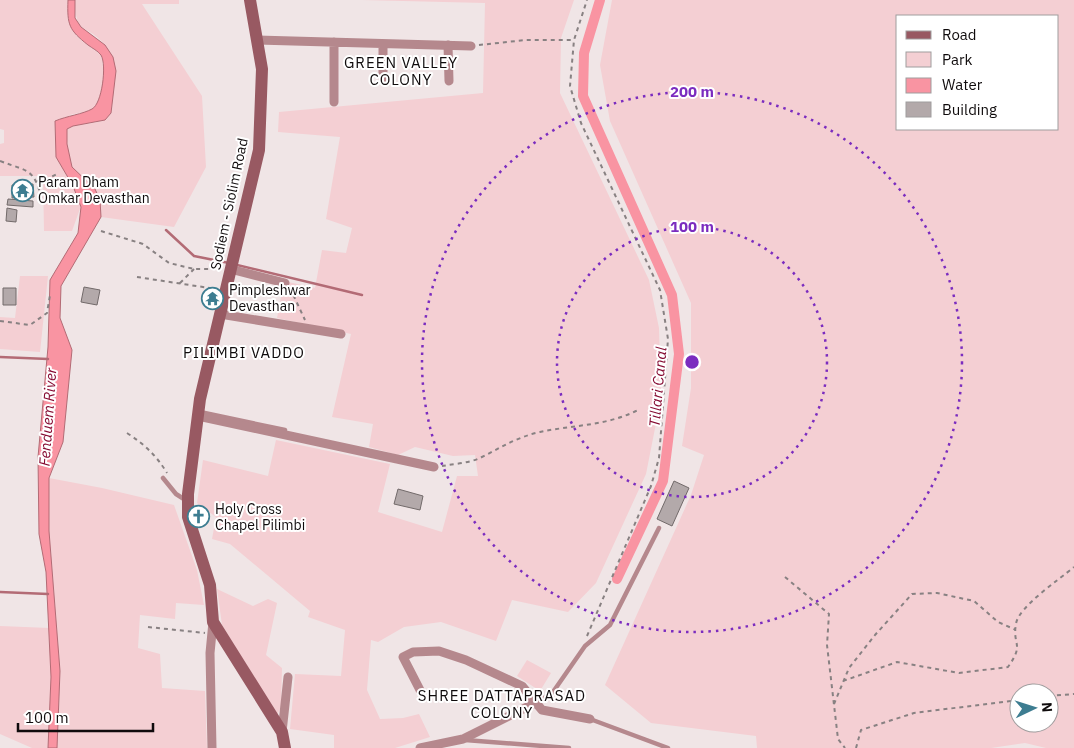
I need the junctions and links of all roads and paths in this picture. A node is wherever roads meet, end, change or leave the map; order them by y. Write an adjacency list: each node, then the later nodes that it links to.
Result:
1 (250, 0): 3 (main road, Sodiem - Siolim Road)
2 (587, 0): 4 (path)
3 (256, 40): 5 (street); 18 (main road, Sodiem - Siolim Road)
4 (574, 40): 8 (path); 42 (path)
5 (334, 42): 6 (street); 11 (street)
6 (383, 44): 7 (street); 9 (street)
7 (448, 45): 8 (street); 10 (street)
8 (471, 46)
9 (384, 78)
10 (449, 81)
11 (334, 102)
12 (0, 161): 14 (path)
13 (59, 173): 14 (path)
14 (37, 181): 15 (path)
15 (42, 200)
16 (101, 231): 17 (path)
17 (194, 269): 18 (path); 21 (path)
18 (230, 269): 20 (street); 22 (main road, Sodiem - Siolim Road)
19 (137, 277): 21 (path)
20 (285, 283): 26 (path)
21 (180, 284): 22 (path)
22 (225, 291): 24 (main road, Sodiem - Siolim Road)
23 (50, 295): 25 (path)
24 (220, 314): 26 (street); 29 (main road, Sodiem - Siolim Road)
25 (0, 321)
26 (308, 329): 27 (street)
27 (340, 334)
28 (638, 410): 32 (path)
29 (198, 414): 30 (lane); 32 (street); 35 (main road, Sodiem - Siolim Road)
30 (285, 430)
31 (127, 433): 34 (path)
32 (434, 467)
33 (163, 478): 35 (lane)
34 (171, 480)
35 (188, 502): 40 (main road, Sodiem - Siolim Road)
36 (659, 528): 42 (lane)
37 (1074, 568): 41 (path)
38 (785, 577): 50 (path)
39 (148, 627): 40 (path)
40 (213, 628): 52 (main road, Sodiem - Siolim Road); 54 (street)
41 (1016, 630): 44 (path); 44 (path)
42 (585, 646): 49 (lane)
43 (288, 677): 52 (street)
44 (843, 681): 50 (path)
45 (420, 690): 49 (street)
46 (1074, 694): 47 (path)
47 (1059, 695)
48 (1009, 701): 60 (path)
49 (535, 703): 51 (street); 53 (street)
50 (834, 704): 59 (path)
51 (590, 719): 58 (lane)
52 (282, 732): 55 (main road, Sodiem - Siolim Road)
53 (463, 739): 56 (street); 57 (lane)
54 (212, 748)
55 (285, 748)
56 (420, 748)
57 (569, 748)
58 (668, 748)
59 (845, 748)
60 (856, 748)

